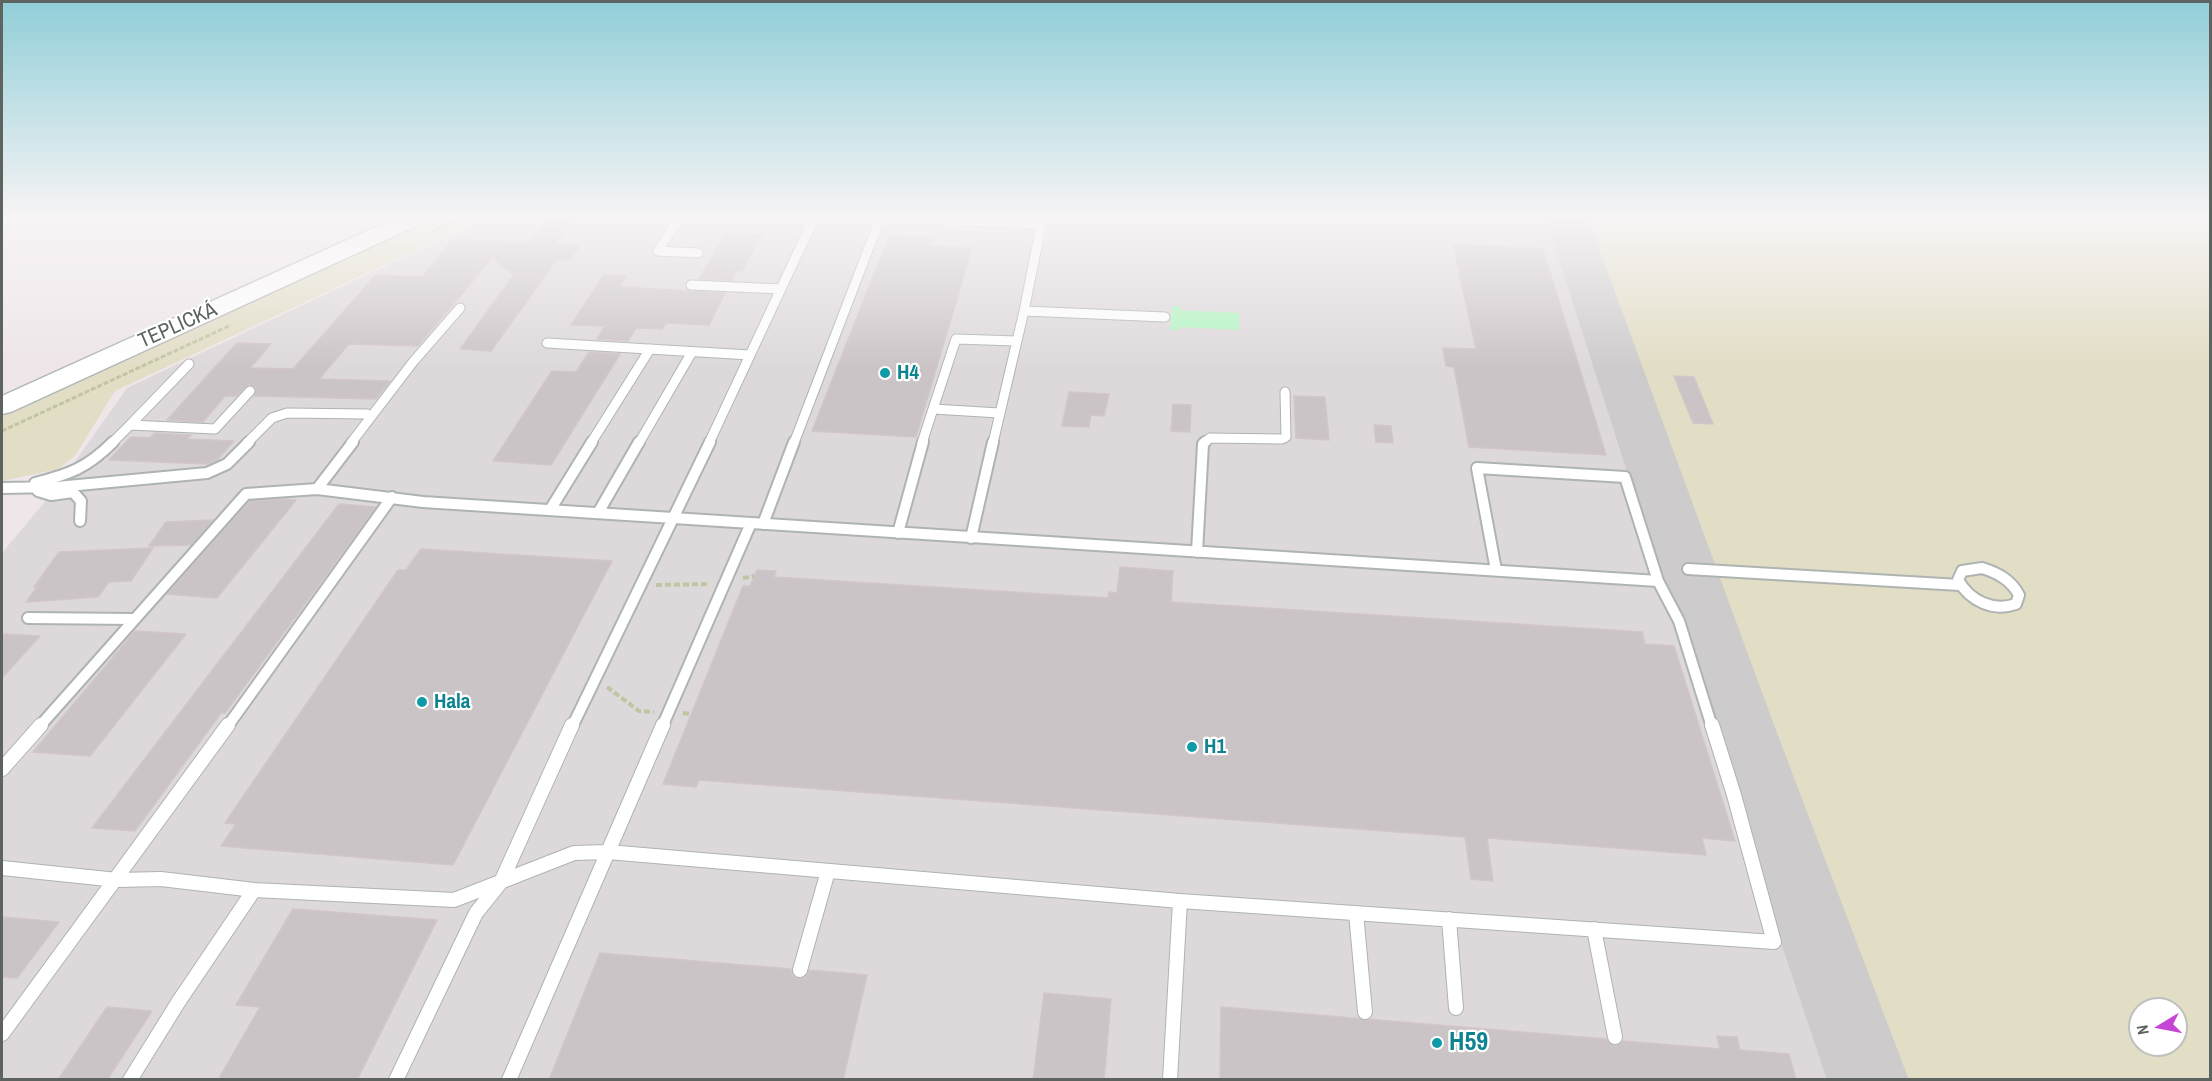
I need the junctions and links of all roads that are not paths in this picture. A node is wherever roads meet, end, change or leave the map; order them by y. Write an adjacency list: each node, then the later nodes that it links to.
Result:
1 (308, 266): 18 (main road, TEPLICKÁ)
2 (792, 266): 6 (lane)
3 (860, 266): 31 (lane)
4 (1033, 266): 8 (lane)
5 (691, 285): 6 (lane)
6 (781, 289): 14 (lane)
7 (460, 308): 25 (lane)
8 (1024, 311): 9 (lane); 10 (lane)
9 (1165, 317)
10 (1016, 341): 19 (lane); 20 (lane)
11 (547, 343): 12 (lane)
12 (650, 349): 13 (lane); 27 (lane)
13 (692, 352): 14 (lane); 28 (lane)
14 (750, 355): 29 (lane)
15 (189, 364): 22 (lane)
16 (250, 391): 22 (lane)
17 (1285, 392): 34 (lane)
18 (2, 406)
19 (933, 409): 20 (lane); 32 (lane)
20 (999, 413): 33 (lane)
21 (367, 414): 23 (lane)
22 (130, 425): 23 (lane)
23 (19, 486): 24 (lane); 30 (lane)
24 (2, 488)
25 (317, 489): 26 (lane); 40 (lane)
26 (392, 497): 27 (lane); 45 (lane)
27 (550, 510): 28 (lane)
28 (598, 513): 29 (lane)
29 (674, 518): 31 (lane); 46 (lane)
30 (80, 521)
31 (757, 524): 32 (lane); 42 (lane)
32 (898, 533): 33 (lane)
33 (971, 538): 34 (lane)
34 (1197, 552): 36 (lane)
35 (1688, 569): 38 (lane)
36 (1496, 570): 37 (lane); 37 (lane)
37 (1658, 581): 51 (lane)
38 (1960, 585): 38 (lane)
39 (28, 618): 40 (lane)
40 (135, 619): 41 (lane)
41 (2, 769)
42 (609, 852): 44 (lane); 46 (lane); 59 (lane)
43 (2, 868): 45 (lane)
44 (828, 871): 48 (lane); 52 (lane)
45 (117, 880): 47 (lane); 55 (lane)
46 (501, 882): 47 (lane); 58 (lane)
47 (254, 890): 57 (lane)
48 (1180, 901): 49 (lane); 60 (lane)
49 (1356, 913): 50 (lane); 54 (lane)
50 (1449, 919): 51 (lane); 53 (lane)
51 (1594, 929): 56 (lane)
52 (800, 970)
53 (1456, 1008)
54 (1365, 1012)
55 (2, 1034)
56 (1614, 1037)
57 (130, 1080)
58 (396, 1080)
59 (509, 1080)
60 (1170, 1080)

